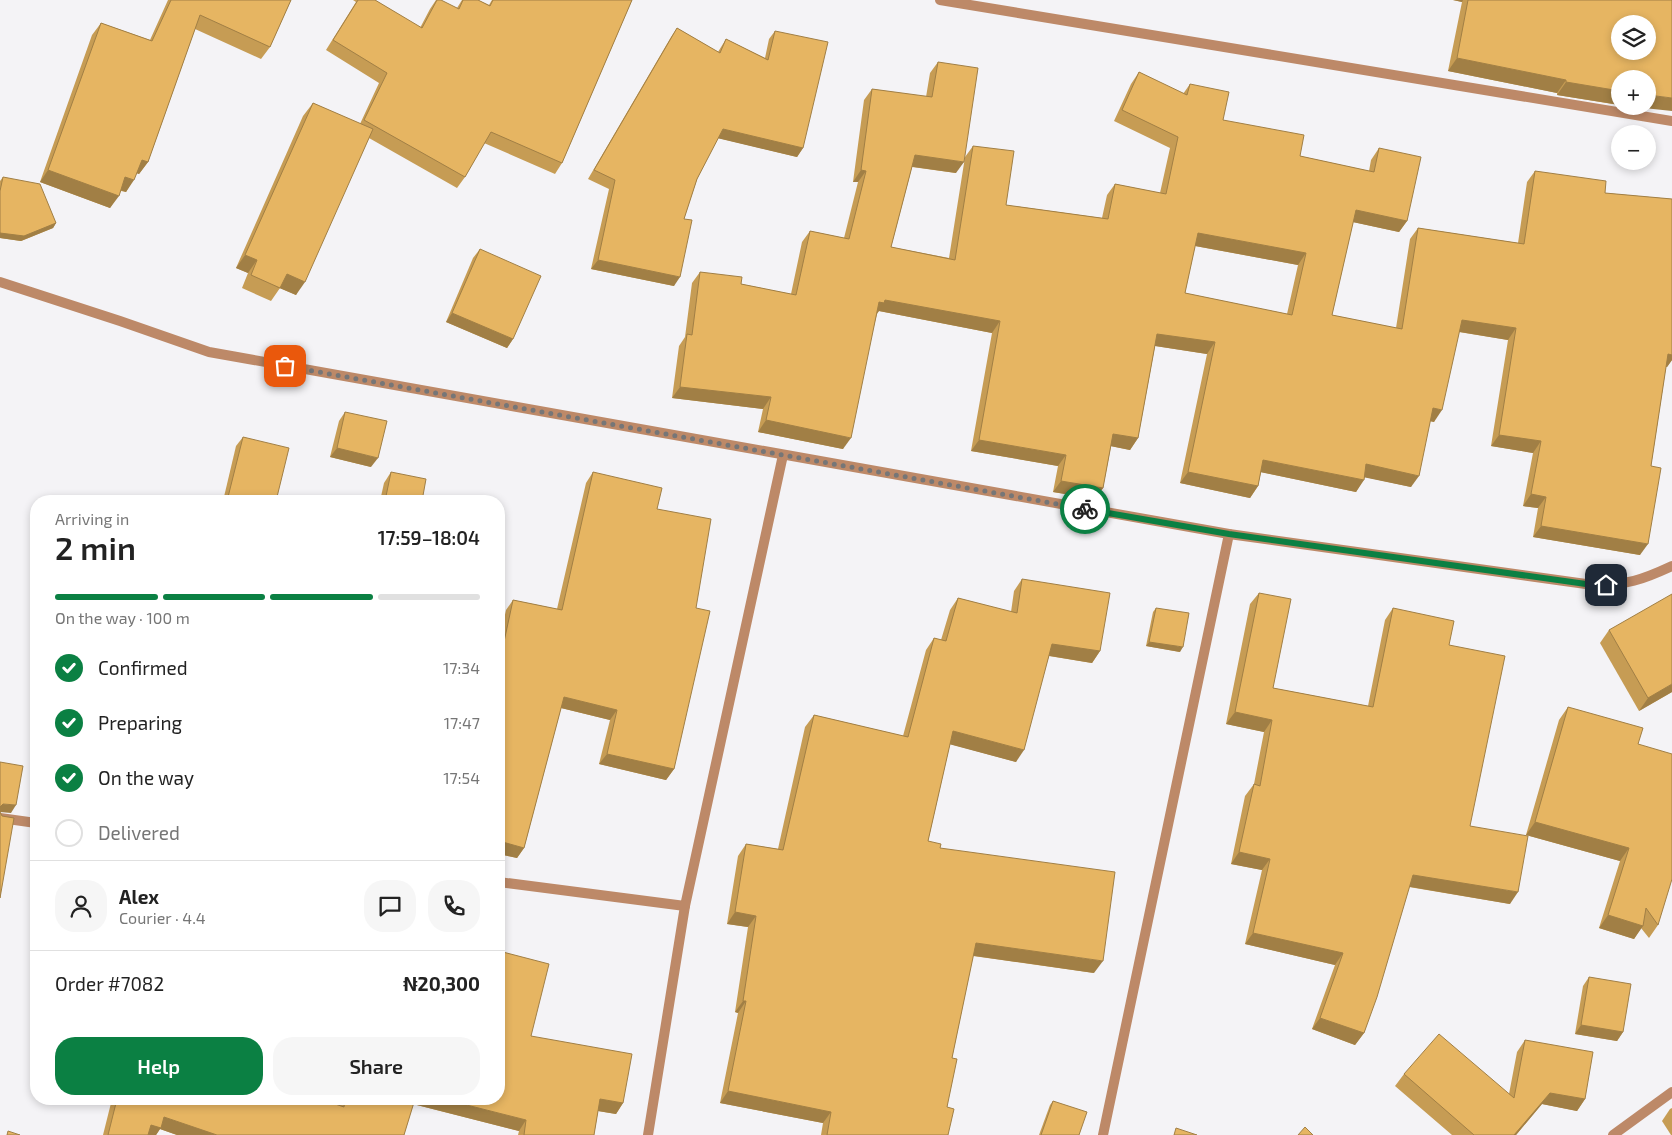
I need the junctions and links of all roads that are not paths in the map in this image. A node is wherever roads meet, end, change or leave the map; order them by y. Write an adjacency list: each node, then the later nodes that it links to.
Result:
1 (940, 0): 2 (street)
2 (1672, 121)
3 (0, 282): 4 (street)
4 (783, 456): 5 (street); 10 (street)
5 (1229, 534): 6 (street); 13 (street)
6 (1672, 566)
7 (0, 818): 8 (street)
8 (30, 822)
9 (505, 883): 10 (street)
10 (685, 906): 12 (street)
11 (1672, 1092): 14 (street)
12 (648, 1135)
13 (1103, 1135)
14 (1613, 1135)

